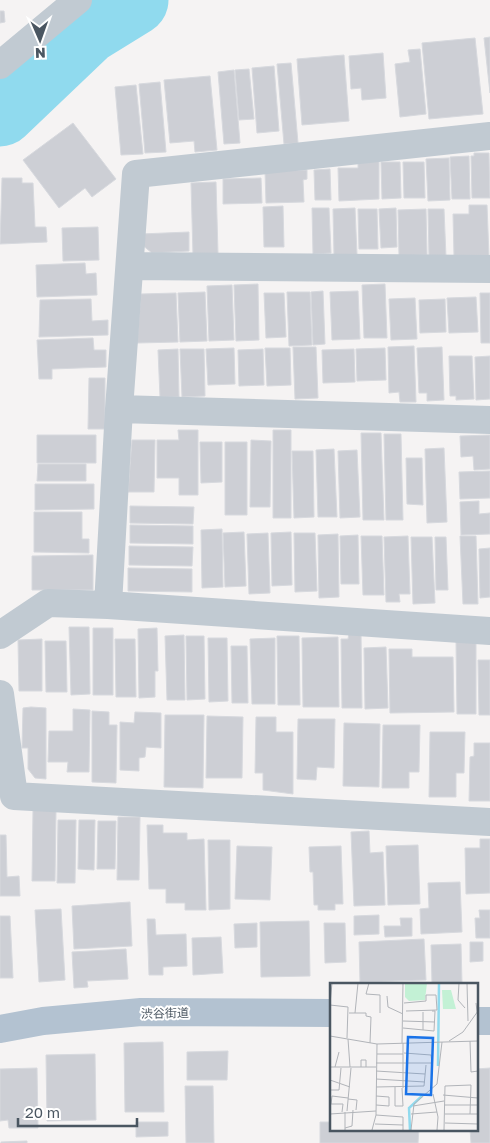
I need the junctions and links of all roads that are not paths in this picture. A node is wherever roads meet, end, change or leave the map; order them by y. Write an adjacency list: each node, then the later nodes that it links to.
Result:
1 (78, 0): 2 (street)
2 (0, 65)
3 (490, 136): 4 (street)
4 (130, 266): 5 (street); 6 (street)
5 (490, 269)
6 (119, 409): 7 (street); 8 (street)
7 (490, 420)
8 (108, 605): 9 (street); 10 (street)
9 (490, 631)
10 (0, 635)
11 (0, 694): 12 (street)
12 (490, 822)
13 (330, 1013): 14 (main road, 渋谷街道)
14 (0, 1029)

